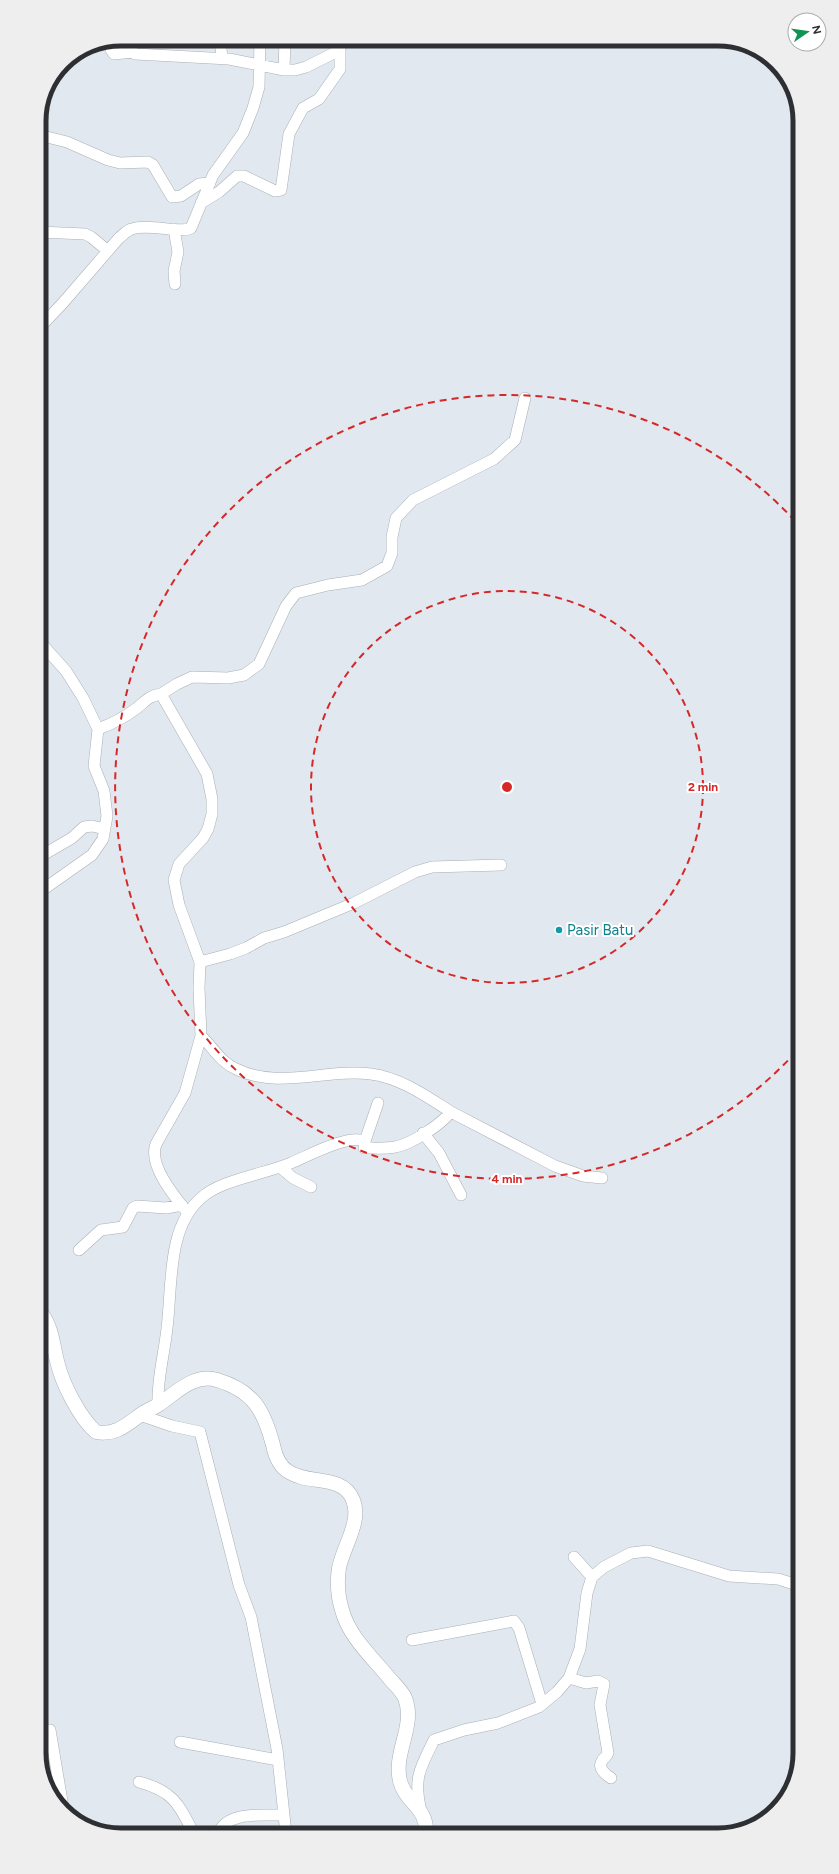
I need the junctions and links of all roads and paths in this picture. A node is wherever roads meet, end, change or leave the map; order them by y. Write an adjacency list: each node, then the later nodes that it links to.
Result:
1 (132, 46): 8 (street)
2 (221, 46): 9 (street)
3 (260, 46): 10 (street)
4 (285, 46): 11 (street)
5 (341, 46): 11 (street)
6 (344, 46): 14 (street)
7 (111, 47): 8 (street)
8 (133, 52): 9 (street)
9 (222, 58): 10 (street)
10 (260, 65): 11 (street); 13 (street)
11 (284, 70)
12 (46, 137): 13 (street)
13 (210, 183): 14 (street)
14 (201, 204): 15 (street)
15 (174, 229): 17 (street); 18 (street)
16 (46, 232): 17 (street)
17 (108, 251): 19 (street)
18 (176, 284)
19 (46, 321)
20 (525, 398): 22 (street)
21 (46, 649): 23 (street)
22 (161, 694): 23 (street); 28 (street)
23 (98, 729): 24 (street)
24 (105, 829): 25 (street); 27 (street)
25 (46, 853)
26 (501, 865): 28 (street)
27 (46, 890)
28 (200, 962): 29 (street)
29 (201, 1036): 31 (street); 38 (street)
30 (378, 1103): 33 (street)
31 (451, 1112): 32 (street); 35 (street)
32 (423, 1133): 33 (street); 37 (street)
33 (365, 1141): 34 (street)
34 (281, 1168): 36 (street); 38 (street)
35 (602, 1178)
36 (311, 1187)
37 (461, 1195)
38 (184, 1208): 39 (street); 41 (street)
39 (79, 1250)
40 (46, 1324): 42 (main road)
41 (158, 1405): 42 (main road); 55 (main road)
42 (140, 1415): 51 (street)
43 (574, 1557): 44 (street)
44 (592, 1576): 45 (street); 47 (street)
45 (793, 1584)
46 (412, 1640): 48 (street)
47 (569, 1678): 48 (street); 52 (street)
48 (542, 1704): 55 (street)
49 (46, 1731): 54 (street)
50 (180, 1742): 51 (street)
51 (278, 1760): 56 (street)
52 (611, 1778)
53 (139, 1782): 57 (street)
54 (62, 1798)
55 (421, 1812): 60 (main road)
56 (284, 1814): 58 (street); 59 (street)
57 (191, 1828)
58 (221, 1828)
59 (285, 1828)
60 (426, 1828)

